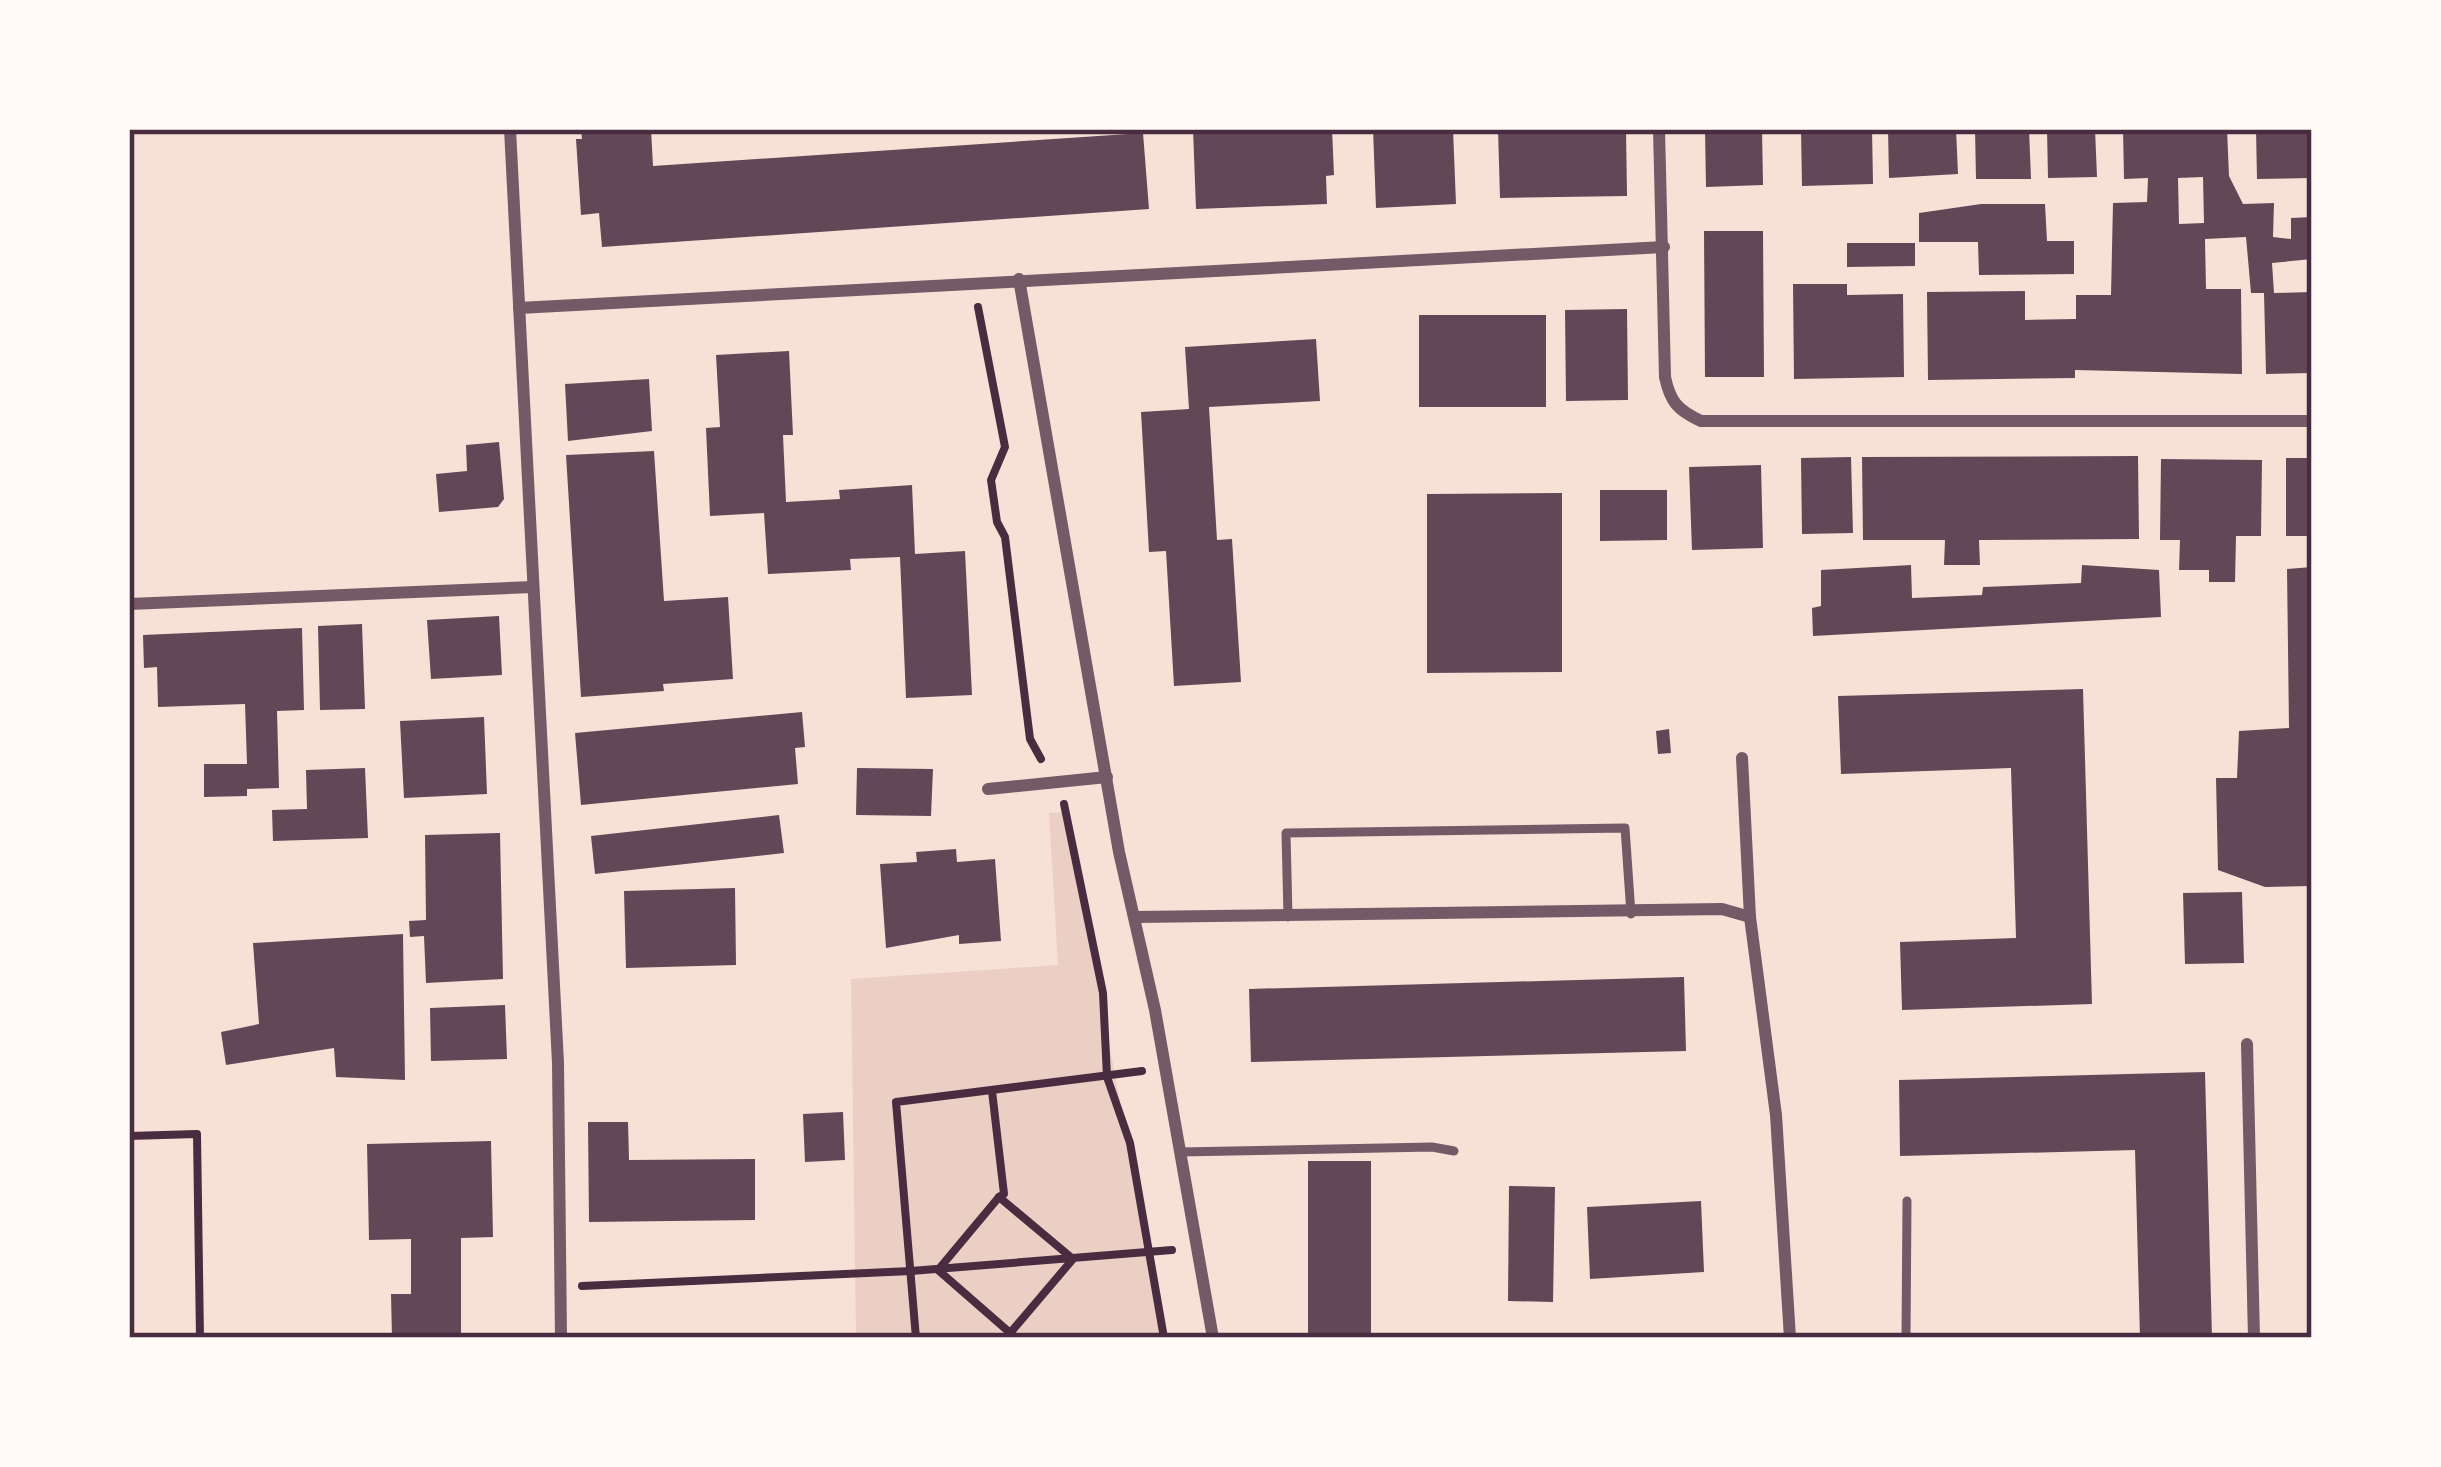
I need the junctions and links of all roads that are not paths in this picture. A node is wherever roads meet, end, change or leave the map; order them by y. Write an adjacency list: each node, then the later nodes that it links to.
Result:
1 (510, 129): 5 (street)
2 (1660, 129): 3 (street)
3 (1664, 247): 4 (street); 6 (street)
4 (1019, 279): 5 (street); 10 (street)
5 (518, 308): 7 (street)
6 (2312, 421)
7 (532, 587): 8 (street); 20 (street)
8 (129, 604)
9 (1742, 758): 15 (street)
10 (1107, 777): 11 (street); 14 (street)
11 (988, 789)
12 (1630, 914): 13 (street); 13 (lane); 15 (street)
13 (1288, 916): 14 (street)
14 (1136, 917): 18 (street)
15 (1750, 917): 22 (street)
16 (2247, 1043): 24 (street)
17 (1454, 1151): 18 (lane)
18 (1180, 1152): 21 (street)
19 (1906, 1202): 23 (lane)
20 (561, 1338)
21 (1213, 1338)
22 (1790, 1338)
23 (1906, 1338)
24 (2254, 1338)

